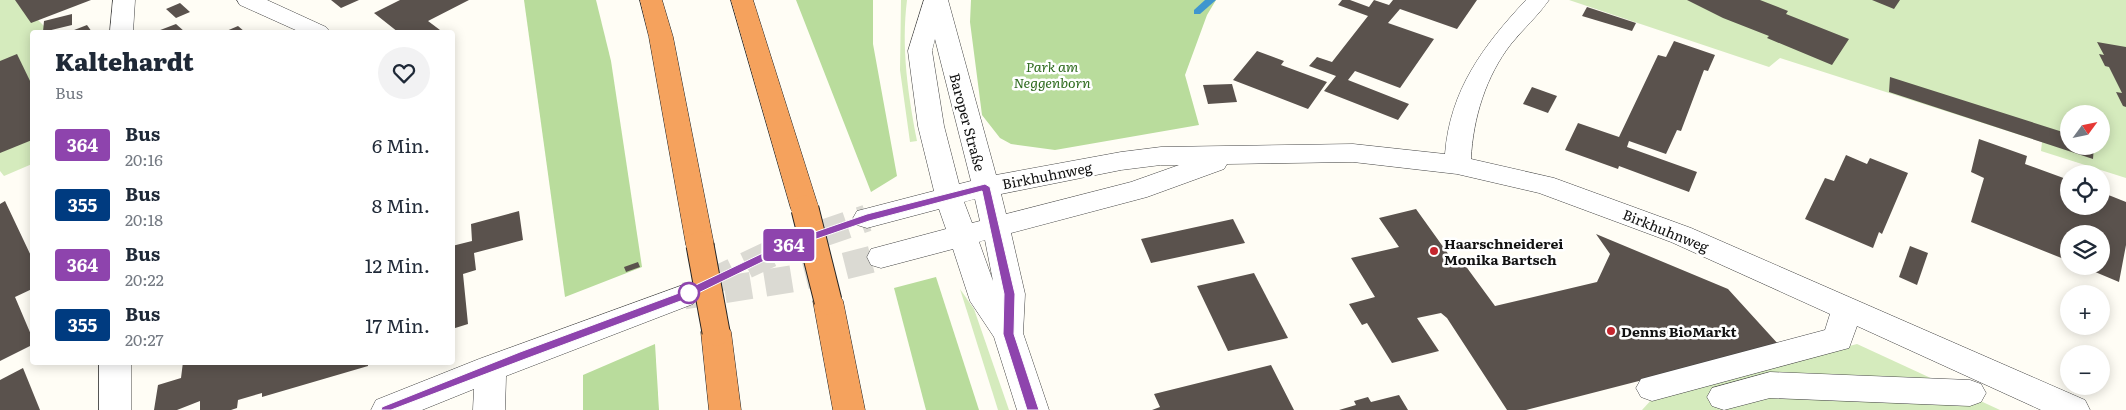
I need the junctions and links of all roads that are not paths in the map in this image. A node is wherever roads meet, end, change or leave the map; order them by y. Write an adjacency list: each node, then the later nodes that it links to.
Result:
1 (124, 0): 7 (street)
2 (248, 0): 8 (street)
3 (651, 0): 28 (highway, bridge)
4 (742, 0): 29 (highway, bridge)
5 (936, 0): 11 (street, Baroper Straße); 12 (street, Baroper Straße)
6 (1538, 0): 10 (street)
7 (122, 30)
8 (314, 30)
9 (1230, 156): 10 (street, Birkhuhnweg); 11 (street, Birkhuhnweg); 14 (street, Birkhuhnweg)
10 (1457, 164): 18 (street, Birkhuhnweg)
11 (985, 187): 12 (street, Birkhuhnweg); 14 (street, Baroper Straße)
12 (949, 197): 13 (street, Birkhuhnweg); 15 (street, Baroper Straße)
13 (867, 218)
14 (996, 227): 15 (street, Birkhuhnweg); 19 (street, Baroper Straße)
15 (962, 236): 16 (street, Birkhuhnweg); 19 (street, Baroper Straße)
16 (881, 257)
17 (682, 296): 21 (street)
18 (1847, 308): 22 (street); 31 (street, Birkhuhnweg)
19 (1008, 334): 30 (street, Baroper Straße)
20 (115, 365): 25 (street)
21 (490, 368): 26 (street); 27 (street)
22 (1652, 388)
23 (1970, 393): 24 (street)
24 (1723, 397)
25 (115, 410)
26 (386, 410)
27 (489, 410)
28 (725, 410)
29 (849, 410)
30 (1033, 410)
31 (2074, 410)

